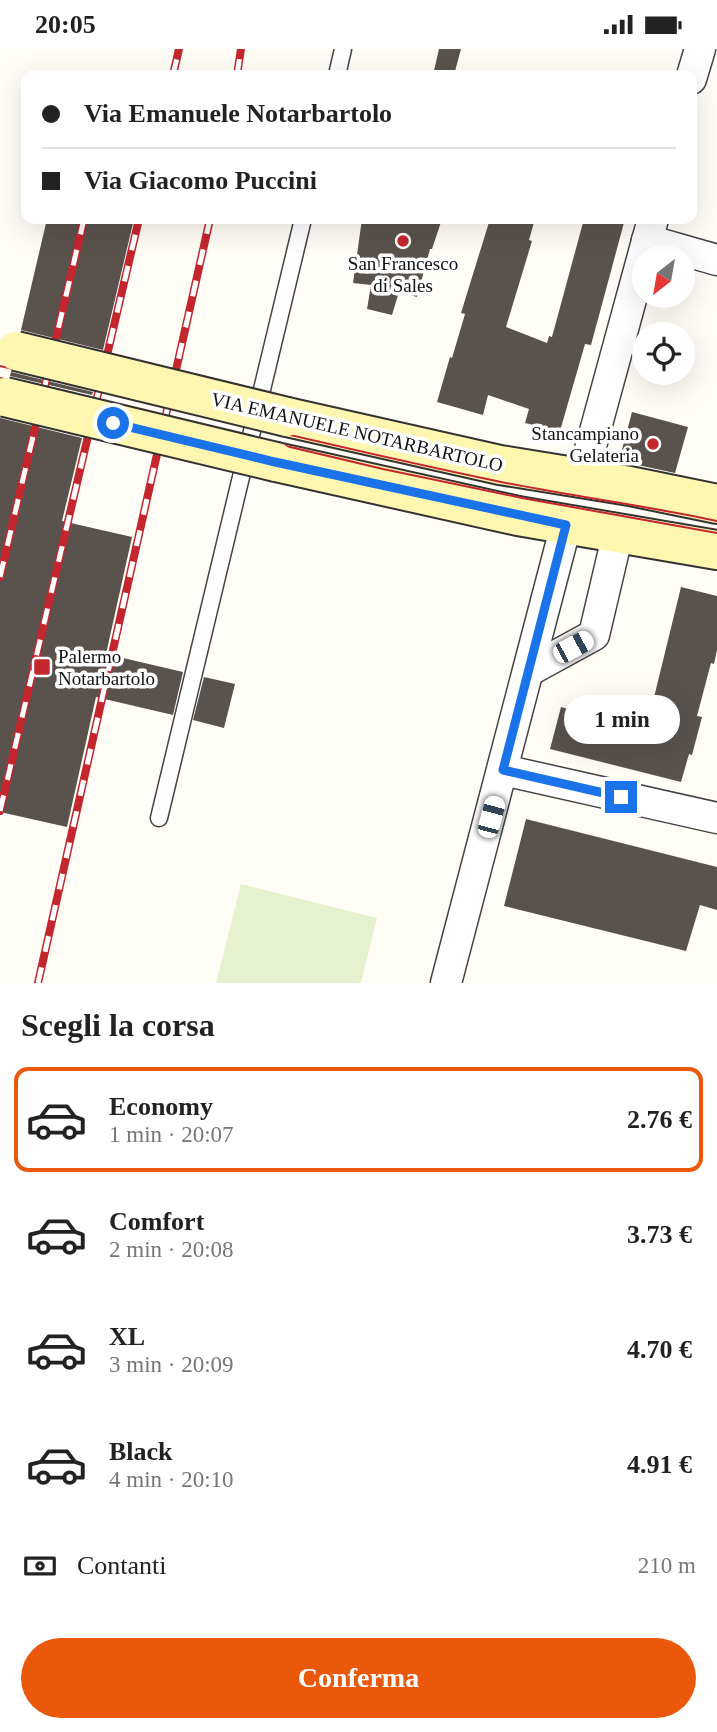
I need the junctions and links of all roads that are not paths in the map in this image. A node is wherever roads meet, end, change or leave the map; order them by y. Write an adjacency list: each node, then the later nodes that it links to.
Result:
1 (343, 49): 3 (lane)
2 (700, 49): 4 (street)
3 (338, 70)
4 (694, 70)
5 (302, 224): 17 (lane)
6 (650, 229): 7 (street); 10 (street)
7 (717, 260)
8 (8, 349): 10 (street, VIA EMANUELE NOTARBARTOLO, bridge)
9 (2, 397): 12 (street, bridge)
10 (582, 479): 11 (street, VIA EMANUELE NOTARBARTOLO)
11 (717, 504)
12 (566, 525): 13 (street); 15 (street)
13 (618, 533): 14 (street); 15 (street)
14 (717, 550)
15 (530, 670): 16 (street)
16 (503, 770): 18 (street); 19 (street)
17 (159, 818)
18 (717, 818)
19 (446, 983)

